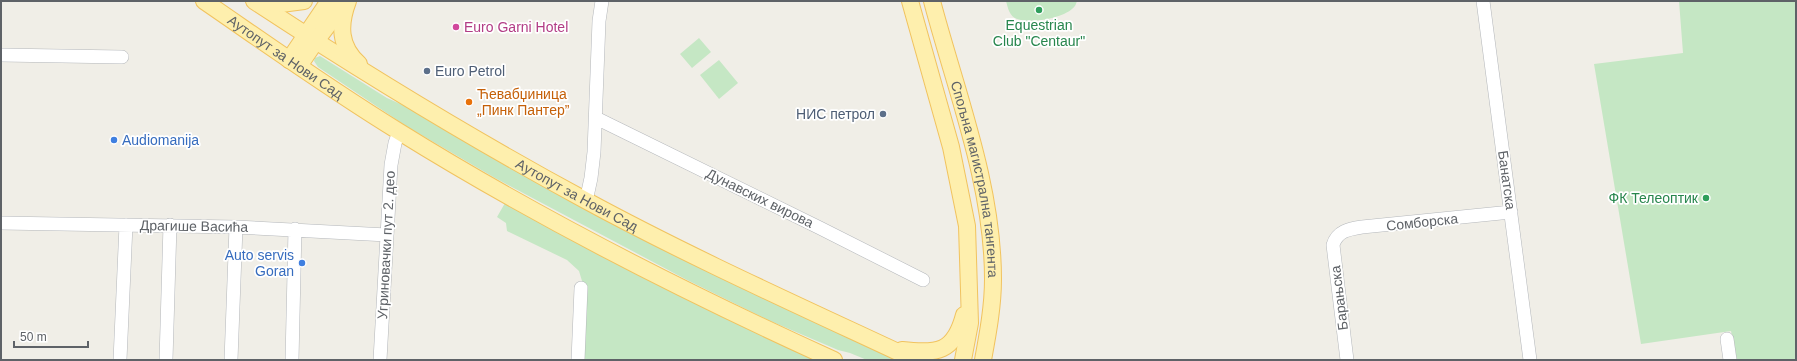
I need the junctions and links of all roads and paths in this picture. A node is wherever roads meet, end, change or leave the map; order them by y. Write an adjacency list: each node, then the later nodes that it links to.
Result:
1 (204, 1): 13 (main road, Аутопут за Нови Сад)
2 (255, 1): 3 (main road); 10 (main road, Аутопут за Нови Сад)
3 (304, 1)
4 (329, 1): 10 (main road)
5 (347, 1): 10 (main road); 14 (main road)
6 (602, 1): 15 (street)
7 (910, 1): 27 (main road, Спољна магистрална тангента)
8 (932, 1): 40 (main road, Спољна магистрална тангента)
9 (1483, 1): 18 (street, Банатска)
10 (310, 37): 13 (main road); 14 (main road, Аутопут за Нови Сад)
11 (1, 55): 12 (street)
12 (122, 57)
13 (294, 63): 16 (main road, Аутопут за Нови Сад)
14 (374, 77): 17 (main road, Аутопут за Нови Сад)
15 (596, 118): 17 (street); 26 (street, Дунавских вирова)
16 (399, 132): 24 (street, Угриновачки пут 2. део); 37 (main road, Аутопут за Нови Сад)
17 (586, 200): 30 (main road, Аутопут за Нови Сад)
18 (1511, 212): 25 (street, Сомборска); 42 (street, Банатска)
19 (1, 223): 20 (street, Драгише Васића)
20 (126, 225): 21 (street, Драгише Васића); 31 (street)
21 (170, 225): 22 (street, Драгише Васића); 32 (street)
22 (236, 227): 23 (street, Драгише Васића); 33 (street)
23 (295, 229): 24 (street, Драгише Васића); 34 (street)
24 (387, 235): 35 (street, Угриновачки пут 2. део)
25 (1336, 237): 41 (street, Барањска)
26 (923, 280)
27 (969, 286): 30 (main road); 39 (main road, Спољна магистрална тангента)
28 (580, 288): 36 (street)
29 (1727, 339): 43 (street)
30 (892, 349): 38 (main road, Аутопут за Нови Сад)
31 (120, 360)
32 (166, 360)
33 (231, 360)
34 (292, 360)
35 (380, 360)
36 (578, 360)
37 (834, 360)
38 (915, 360)
39 (963, 360)
40 (983, 360)
41 (1347, 360)
42 (1530, 360)
43 (1730, 360)

